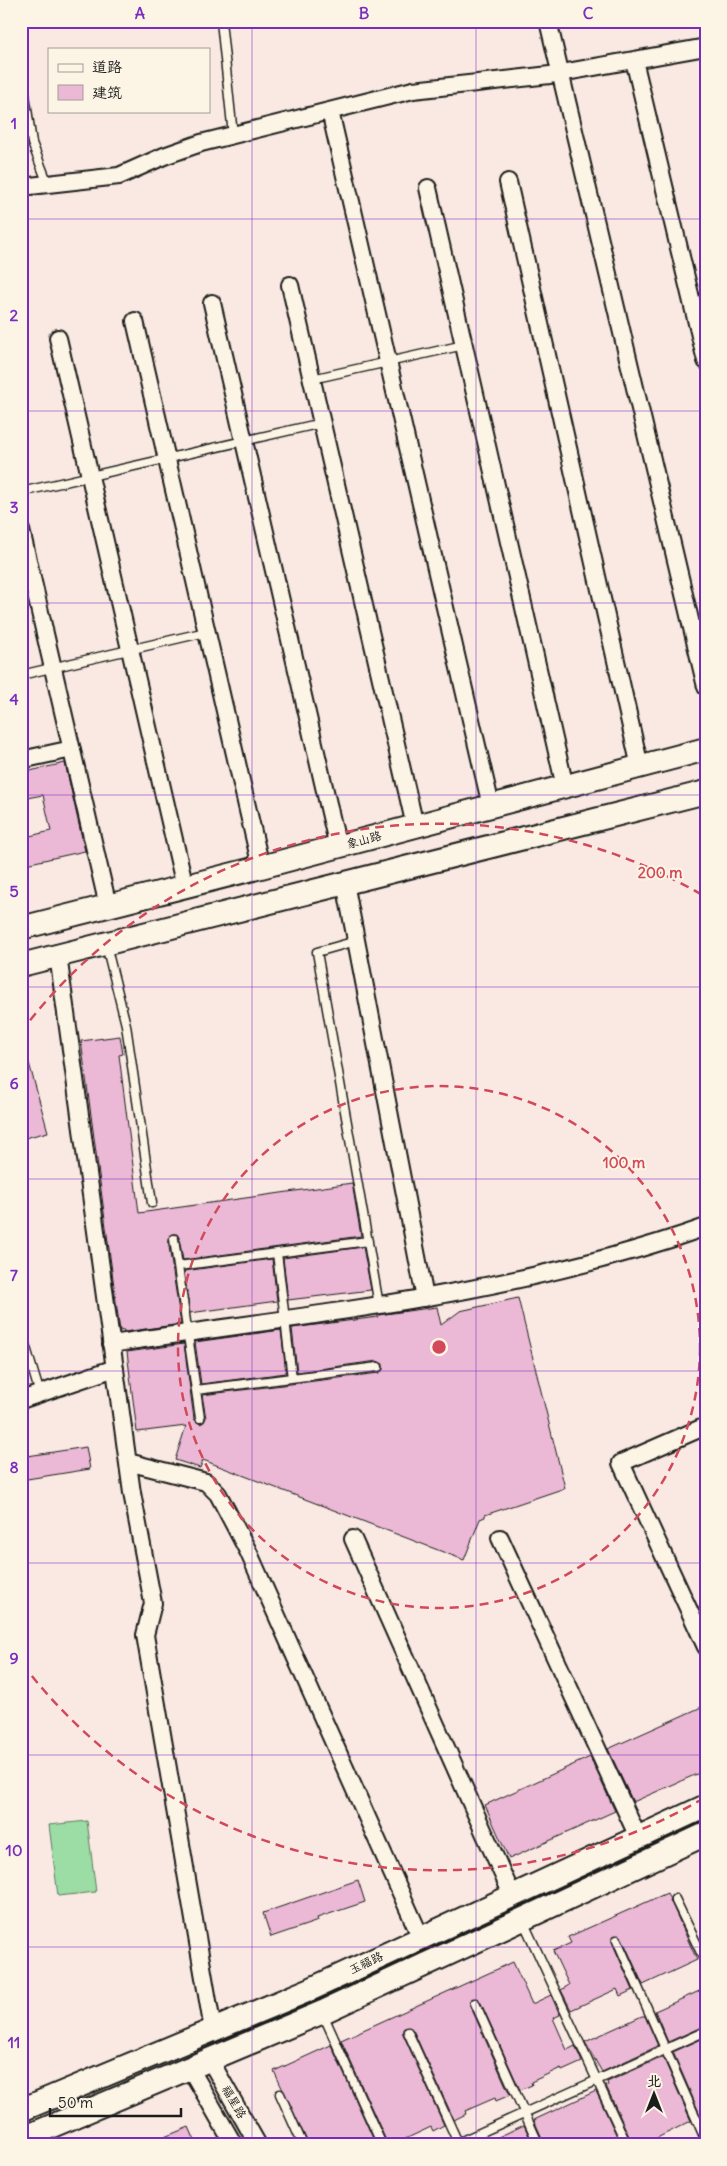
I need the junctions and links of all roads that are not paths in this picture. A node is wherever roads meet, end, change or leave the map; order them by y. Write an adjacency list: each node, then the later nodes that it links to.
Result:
1 (222, 21): 8 (lane)
2 (548, 21): 6 (street)
3 (706, 47): 4 (street)
4 (634, 60): 6 (street); 19 (street)
5 (21, 67): 10 (lane)
6 (559, 73): 7 (street); 31 (street)
7 (330, 111): 8 (street); 18 (street)
8 (233, 135): 10 (street)
9 (508, 182): 35 (street)
10 (48, 184): 11 (street)
11 (21, 187)
12 (428, 188): 17 (street)
13 (290, 285): 20 (street)
14 (212, 303): 22 (street)
15 (134, 321): 23 (street)
16 (58, 338): 24 (street)
17 (464, 346): 18 (lane); 36 (street)
18 (388, 362): 20 (lane); 38 (street)
19 (706, 362)
20 (312, 379): 21 (street)
21 (322, 423): 22 (lane); 39 (street)
22 (244, 441): 23 (lane); 40 (street)
23 (166, 459): 24 (lane); 27 (street)
24 (90, 476): 25 (lane); 28 (street)
25 (21, 492)
26 (21, 530): 29 (street)
27 (206, 632): 28 (lane); 41 (street)
28 (130, 650): 29 (lane); 43 (street)
29 (54, 668): 30 (lane); 32 (street)
30 (21, 675)
31 (706, 687)
32 (72, 749): 34 (street); 44 (street)
33 (706, 749): 35 (street, 象山路)
34 (21, 760)
35 (640, 767): 36 (street, 象山路)
36 (565, 786): 38 (street, 象山路)
37 (706, 792): 42 (street)
38 (491, 806): 39 (street, 象山路)
39 (416, 826): 40 (street, 象山路)
40 (338, 847): 41 (street, 象山路)
41 (261, 867): 43 (street, 象山路)
42 (345, 883): 46 (street); 47 (street)
43 (185, 887): 44 (street, 象山路)
44 (108, 906): 45 (street, 象山路)
45 (21, 928)
46 (356, 942): 53 (lane); 56 (street)
47 (106, 943): 48 (street); 50 (lane)
48 (58, 955): 49 (street); 61 (street)
49 (21, 965)
50 (152, 1203)
51 (706, 1227): 56 (street)
52 (174, 1239): 55 (lane)
53 (368, 1241): 54 (lane); 57 (lane)
54 (277, 1253): 55 (lane); 58 (lane)
55 (178, 1266): 60 (lane)
56 (425, 1298): 57 (street)
57 (379, 1305): 58 (street)
58 (285, 1318): 60 (street); 64 (lane)
59 (21, 1331): 66 (lane)
60 (188, 1333): 61 (street); 65 (lane)
61 (111, 1344): 63 (street)
62 (378, 1367): 64 (lane)
63 (114, 1368): 66 (street); 70 (street)
64 (292, 1378): 65 (lane)
65 (196, 1390): 68 (lane)
66 (40, 1394): 67 (street)
67 (21, 1400)
68 (200, 1418)
69 (706, 1426): 73 (street)
70 (128, 1462): 80 (street); 85 (street)
71 (500, 1538): 76 (street)
72 (353, 1539): 77 (street)
73 (706, 1647)
74 (706, 1806): 76 (street, 玉福路)
75 (706, 1834): 79 (street)
76 (638, 1837): 77 (street, 玉福路)
77 (512, 1895): 80 (street, 玉福路)
78 (675, 1899): 82 (lane)
79 (522, 1920): 84 (street); 90 (lane)
80 (421, 1938): 85 (street, 玉福路)
81 (617, 1940): 88 (lane)
82 (706, 1963)
83 (476, 2003): 93 (lane)
84 (322, 2012): 89 (street); 100 (lane)
85 (213, 2030): 92 (street, 玉福路)
86 (706, 2031): 88 (lane)
87 (408, 2032): 96 (lane)
88 (665, 2050): 90 (lane); 95 (lane)
89 (200, 2064): 94 (street); 97 (street, 福星路); 98 (street, 福星路)
90 (597, 2080): 93 (lane); 102 (lane)
91 (280, 2094): 99 (lane)
92 (21, 2110)
93 (524, 2113): 96 (lane); 101 (lane)
94 (21, 2139)
95 (706, 2141)
96 (457, 2144)
97 (234, 2145)
98 (258, 2145)
99 (304, 2145)
100 (382, 2145)
101 (539, 2145)
102 (627, 2145)

